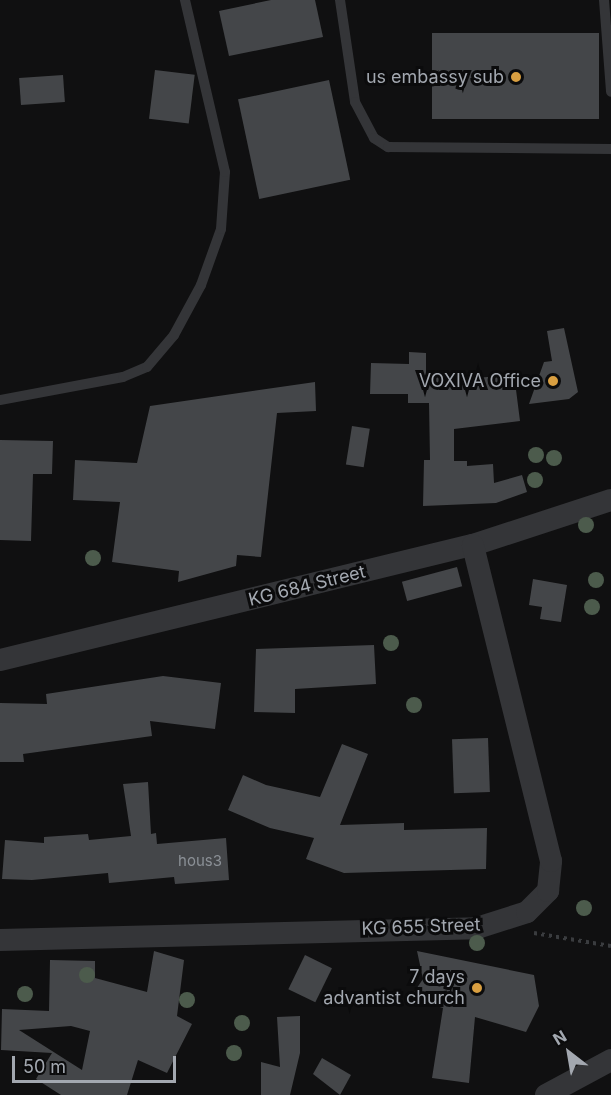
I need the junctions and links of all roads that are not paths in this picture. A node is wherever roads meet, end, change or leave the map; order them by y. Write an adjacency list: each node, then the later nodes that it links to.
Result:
1 (185, 0): 6 (lane)
2 (339, 0): 5 (lane)
3 (604, 0): 4 (lane)
4 (611, 92)
5 (611, 149)
6 (0, 400)
7 (611, 500): 8 (street, KG 684 Street)
8 (472, 545): 9 (street, KG 684 Street); 10 (street, KG 655 Street)
9 (0, 660)
10 (0, 939)
11 (611, 1060): 12 (street)
12 (546, 1095)

